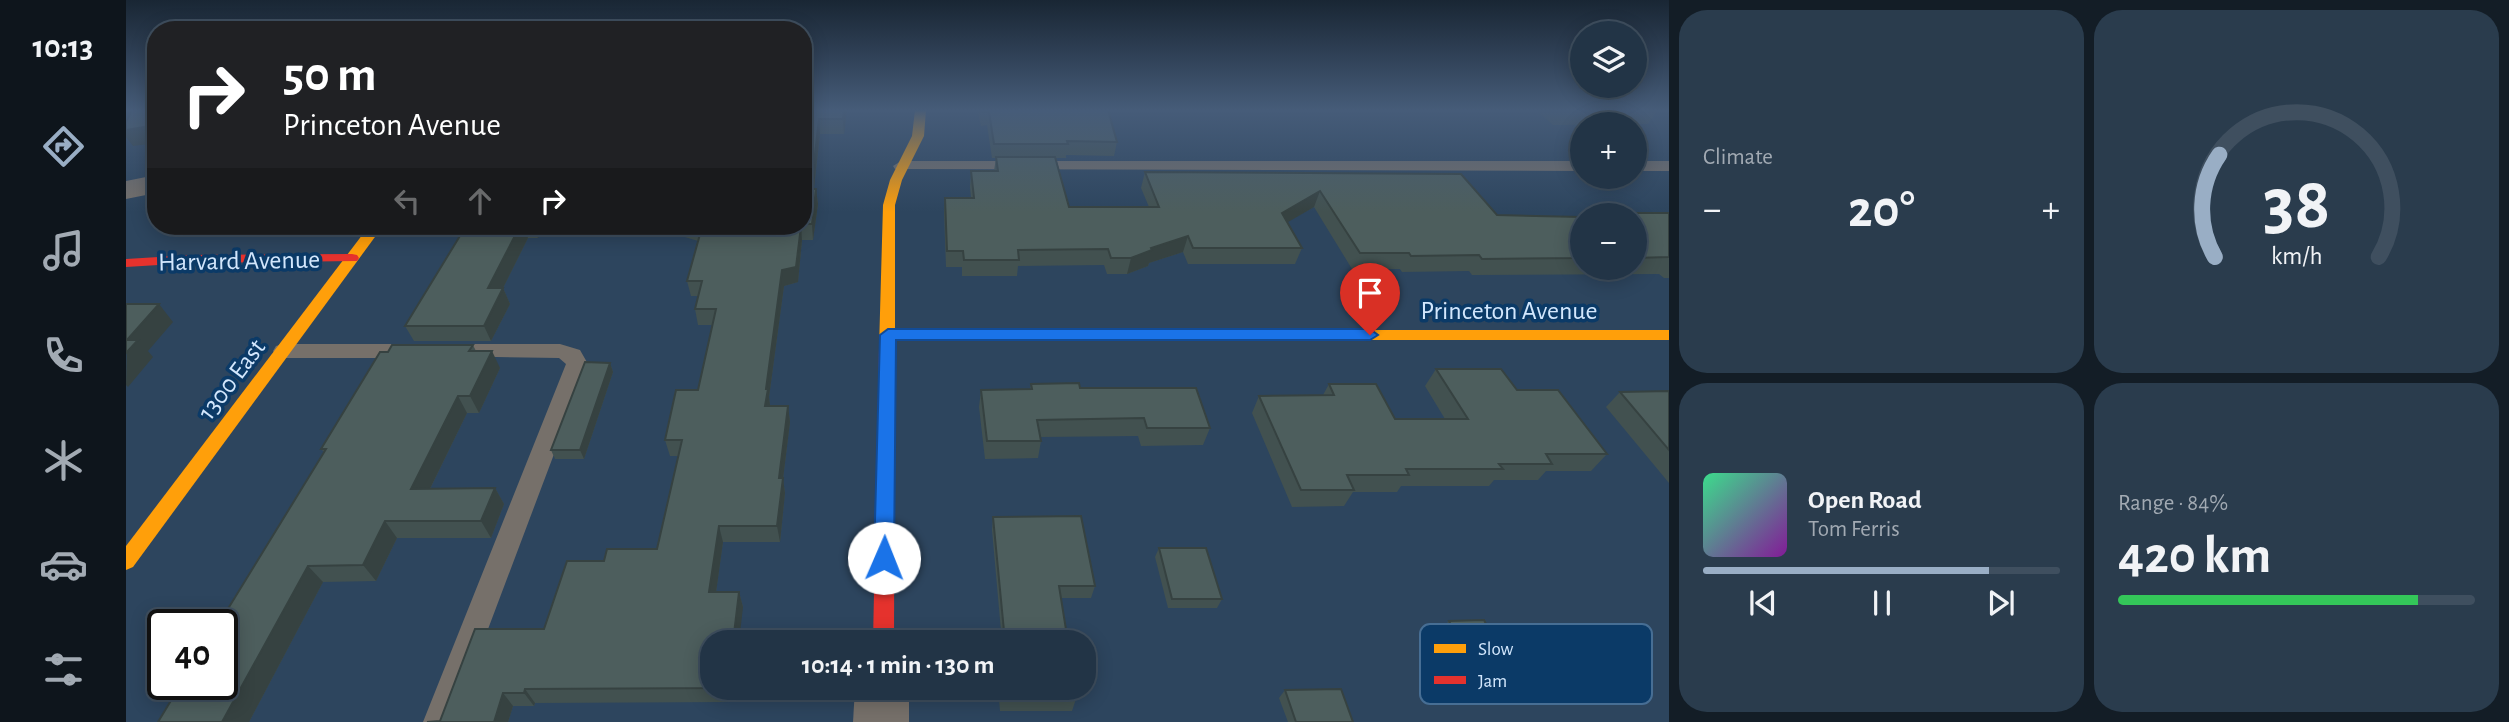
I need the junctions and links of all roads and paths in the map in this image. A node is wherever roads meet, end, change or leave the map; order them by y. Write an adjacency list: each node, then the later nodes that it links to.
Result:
1 (915, 144): 2 (street)
2 (901, 166): 3 (lane); 11 (street)
3 (1570, 166)
4 (1647, 166): 5 (lane)
5 (1669, 166)
6 (147, 186): 7 (street)
7 (126, 190)
8 (369, 235): 9 (street, 1300 East)
9 (352, 258): 10 (street, Harvard Avenue); 13 (street, 1300 East)
10 (126, 263)
11 (888, 335): 12 (street, Princeton Avenue); 15 (street)
12 (1669, 335)
13 (283, 351): 14 (street, 1300 East); 17 (lane)
14 (126, 561)
15 (883, 630)
16 (882, 700): 18 (street)
17 (438, 722)
18 (881, 722)

